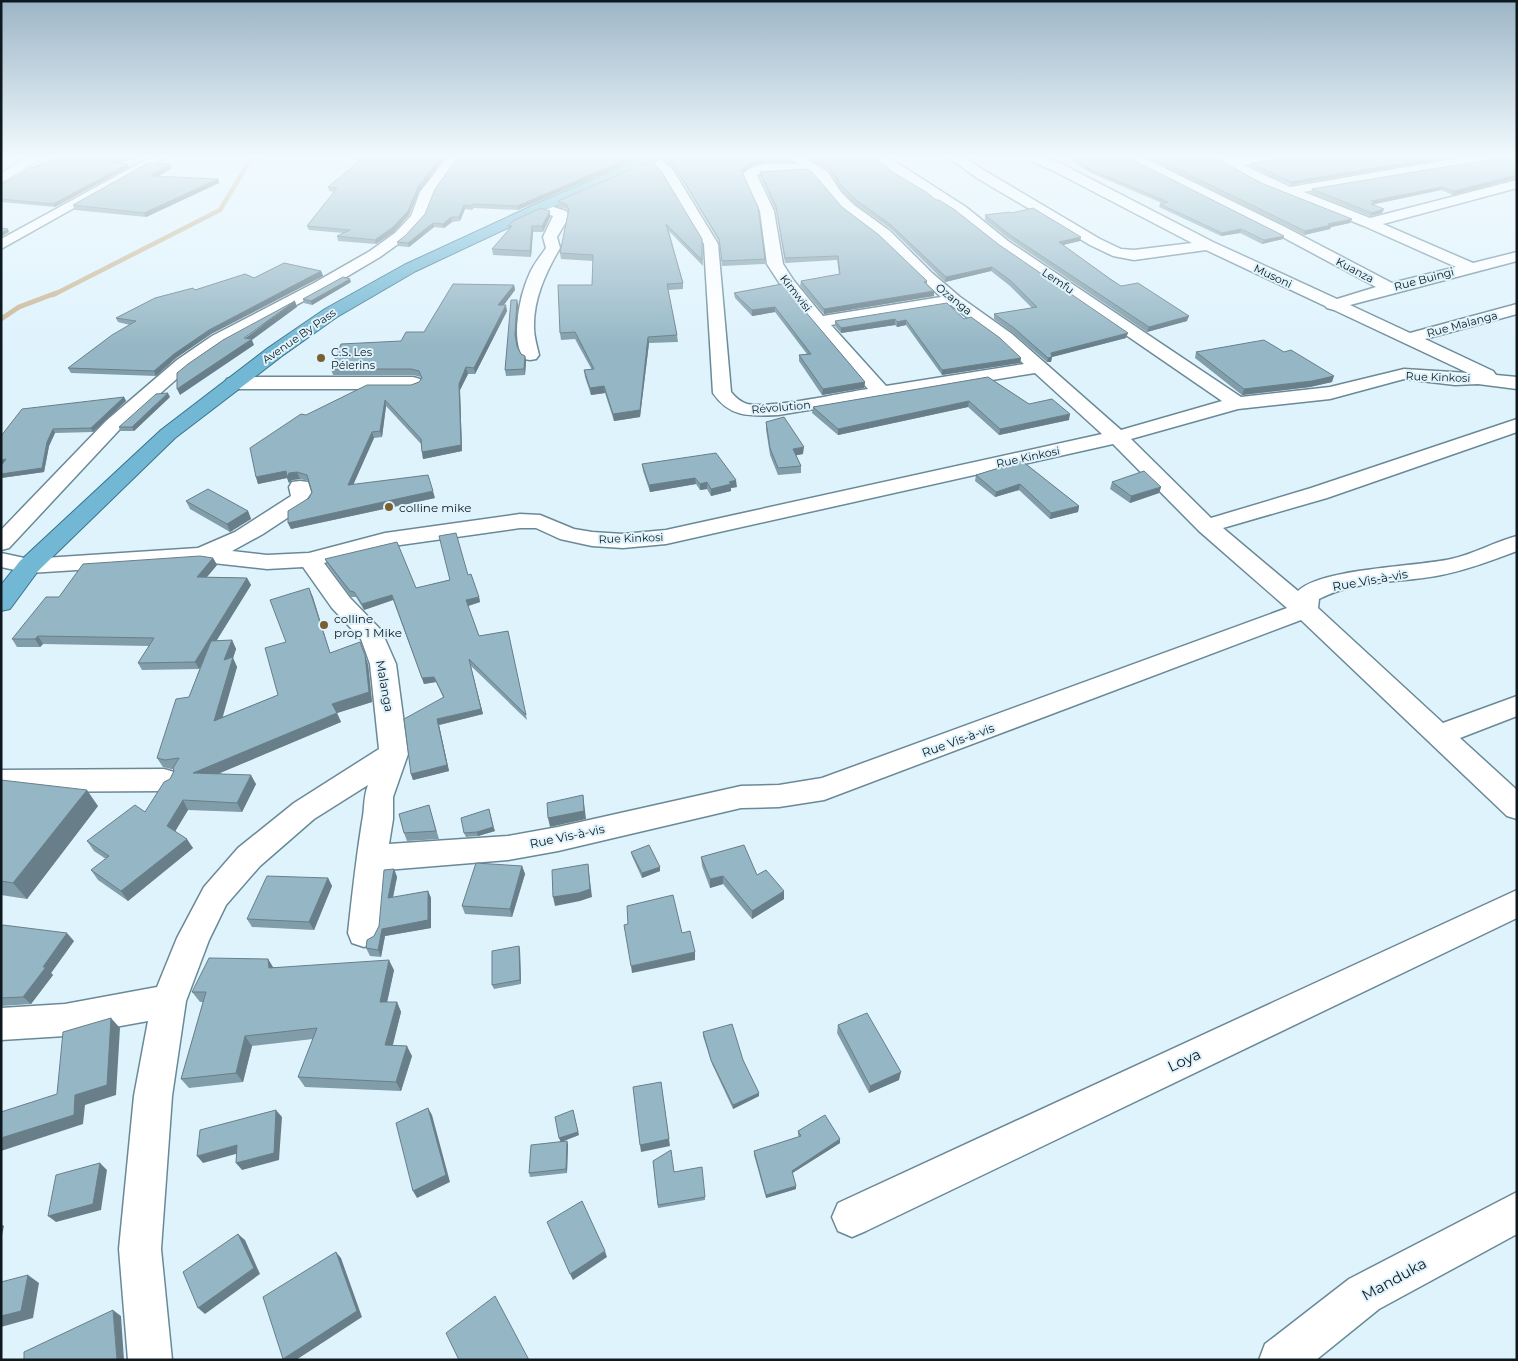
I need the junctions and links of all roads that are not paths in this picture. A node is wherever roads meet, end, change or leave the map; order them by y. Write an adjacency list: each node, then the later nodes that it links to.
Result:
1 (43, 221): 15 (street)
2 (415, 221): 37 (street)
3 (513, 221): 27 (highway, Avenue By Pass)
4 (559, 221): 25 (street)
5 (697, 221): 30 (street, Révolution)
6 (768, 221): 23 (street, Kimwisi)
7 (867, 221): 20 (street, Ozanga)
8 (974, 221): 31 (street, Lemfu)
9 (1059, 221): 16 (street)
10 (1161, 221): 16 (street, Musoni)
11 (1261, 221): 19 (street, Kuanza)
12 (1363, 221): 14 (street)
13 (1378, 221): 14 (street)
14 (1369, 223): 18 (street)
15 (1, 244)
16 (1208, 245): 21 (street, Musoni)
17 (1517, 256): 18 (street, Rue Buingi)
18 (1470, 267): 19 (street, Rue Buingi)
19 (1390, 288): 21 (street, Rue Buingi)
20 (954, 300): 23 (street); 26 (street, Ozanga)
21 (1333, 305): 24 (street, Musoni)
22 (1517, 309): 24 (street, Rue Malanga)
23 (820, 322): 30 (street, Kimwisi)
24 (1407, 339): 29 (street, Musoni)
25 (530, 355)
26 (1038, 367): 30 (street, Révolution); 33 (street, Ozanga)
27 (234, 383): 28 (street); 42 (highway, Avenue By Pass)
28 (413, 383)
29 (1511, 385): 31 (street, Rue Kinkosi)
30 (881, 392)
31 (1237, 403): 33 (street, Rue Kinkosi)
32 (1517, 425): 36 (street)
33 (1117, 437): 35 (street, Rue Kinkosi); 36 (street, Ozanga)
34 (300, 487): 39 (street)
35 (540, 522): 41 (street)
36 (1207, 526): 44 (street, Ozanga)
37 (1, 543)
38 (1517, 543): 44 (street, Rue Vis-à-vis)
39 (204, 555): 41 (street); 42 (street)
40 (1, 560): 42 (street)
41 (309, 560): 47 (street, Malanga)
42 (29, 566): 43 (highway, Avenue By Pass)
43 (1, 603)
44 (1305, 610): 46 (street, Ozanga); 51 (street, Rue Vis-à-vis)
45 (1517, 705): 46 (street)
46 (1440, 735): 50 (street, Ozanga)
47 (394, 754): 51 (street, Malanga); 54 (street)
48 (164, 780): 49 (street)
49 (1, 782)
50 (1517, 808)
51 (371, 858): 53 (street, Malanga)
52 (1517, 903): 57 (street, Loya)
53 (364, 933)
54 (169, 1001): 55 (street); 58 (street)
55 (1, 1024)
56 (1517, 1212): 59 (street, Manduka)
57 (852, 1217)
58 (150, 1360)
59 (1280, 1360)

